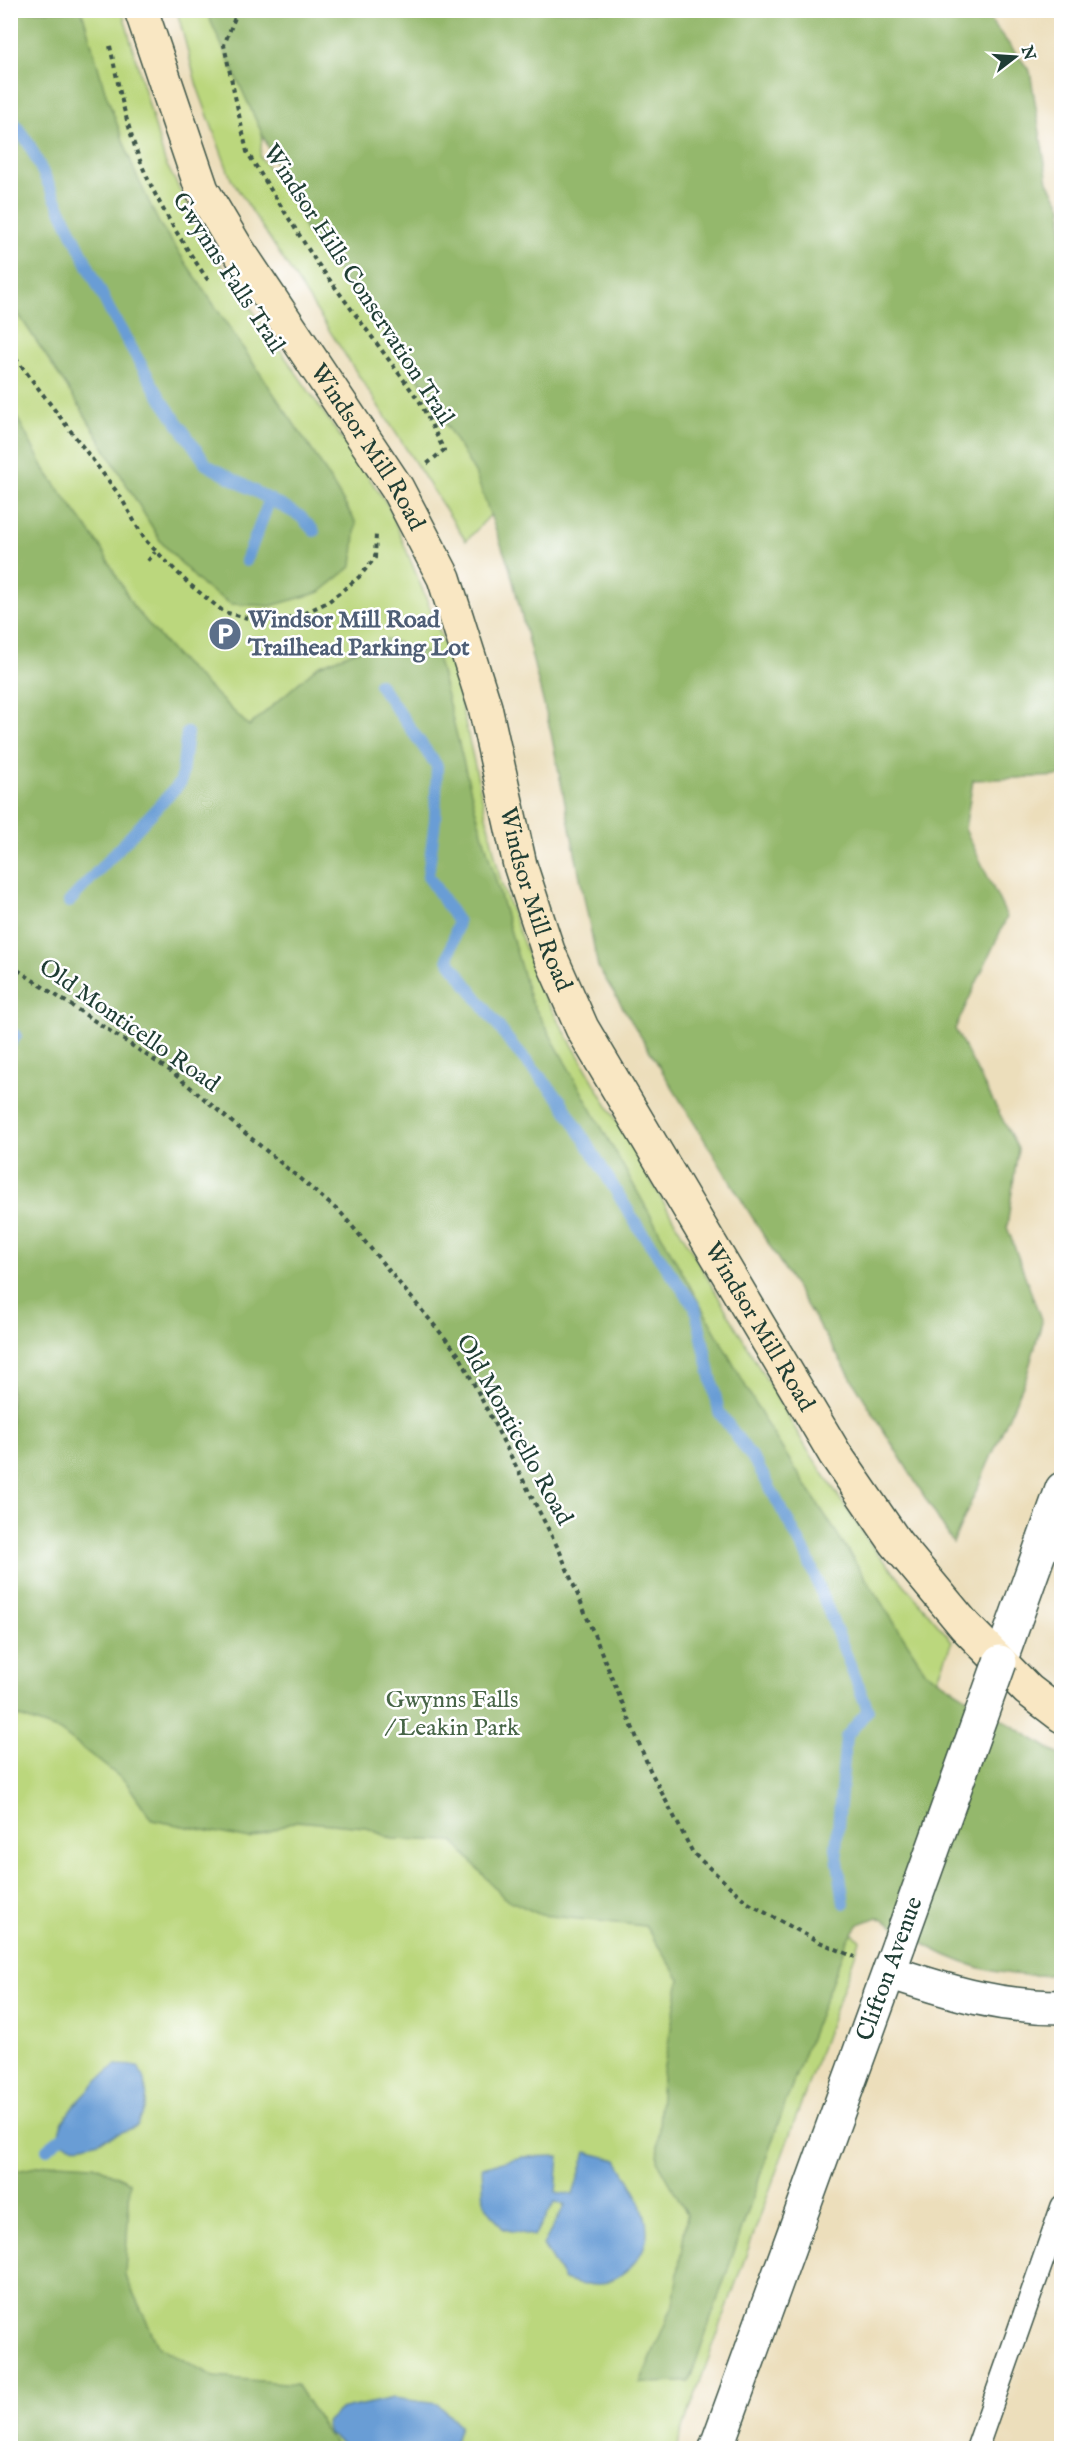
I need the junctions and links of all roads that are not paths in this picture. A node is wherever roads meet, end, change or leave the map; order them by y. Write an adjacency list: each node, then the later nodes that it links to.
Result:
1 (141, 10): 3 (main road, Windsor Mill Road)
2 (1060, 1493): 4 (street, Clifton Avenue, bridge)
3 (1062, 1716)
4 (894, 1958): 5 (street); 7 (street, Clifton Avenue)
5 (1062, 2007)
6 (1062, 2206): 8 (lane)
7 (716, 2448)
8 (977, 2448)

